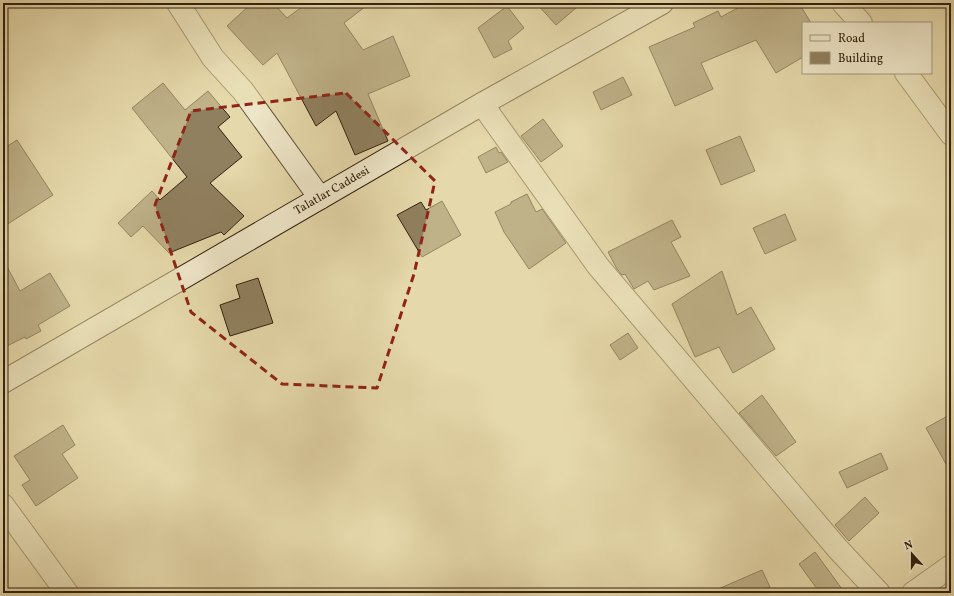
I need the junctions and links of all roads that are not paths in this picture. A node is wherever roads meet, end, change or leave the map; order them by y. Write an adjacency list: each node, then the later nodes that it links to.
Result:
1 (178, 3): 8 (street)
2 (662, 3): 6 (street, Talatlar Caddesi)
3 (843, 3): 4 (street)
4 (860, 22)
5 (907, 74): 7 (street)
6 (482, 104): 8 (street, Talatlar Caddesi); 13 (street)
7 (951, 134)
8 (320, 198): 9 (street, Talatlar Caddesi)
9 (3, 382)
10 (3, 505): 12 (street)
11 (951, 566): 14 (street)
12 (67, 593)
13 (879, 593)
14 (913, 593)

